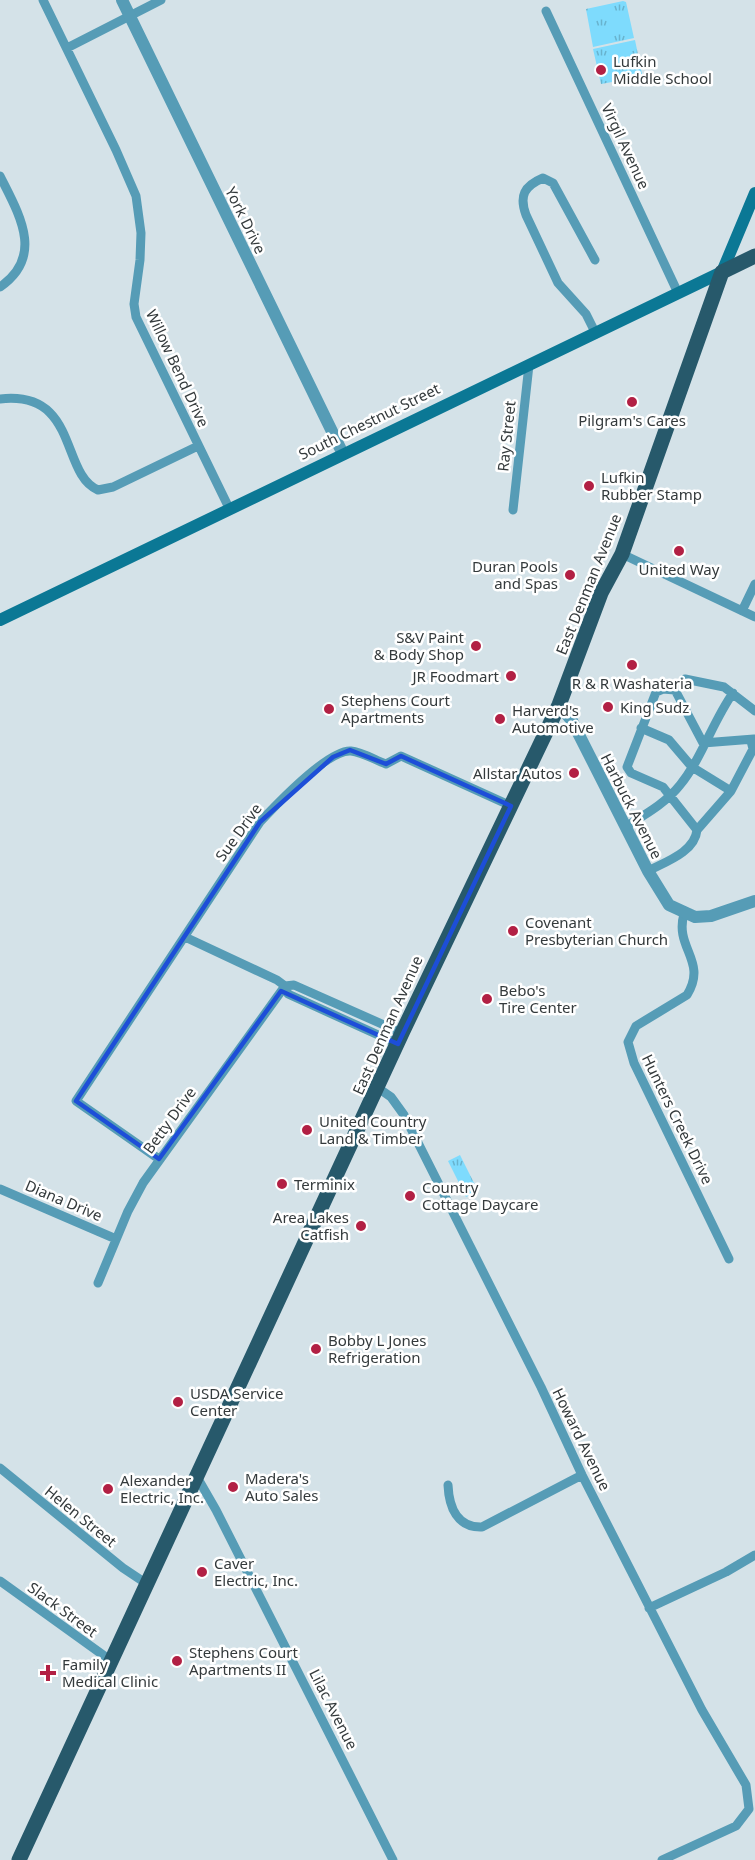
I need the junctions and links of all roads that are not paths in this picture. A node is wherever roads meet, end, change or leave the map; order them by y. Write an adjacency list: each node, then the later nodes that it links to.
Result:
1 (43, 0): 6 (street, Willow Bend Drive)
2 (122, 0): 5 (street, York Drive)
3 (161, 0): 5 (street)
4 (546, 11): 13 (street, Virgil Avenue)
5 (130, 16): 6 (street); 18 (street, York Drive)
6 (67, 48): 17 (street, Willow Bend Drive)
7 (0, 176): 12 (street)
8 (755, 193): 11 (main road, East Denman Avenue)
9 (755, 256): 11 (main road, South Chestnut Street)
10 (595, 260): 14 (street)
11 (722, 272): 13 (main road, South Chestnut Street); 21 (main road, East Denman Avenue)
12 (0, 287)
13 (678, 293): 14 (main road, South Chestnut Street)
14 (596, 334): 15 (main road, South Chestnut Street)
15 (529, 365): 18 (main road, South Chestnut Street); 20 (street, Ray Street)
16 (0, 399): 17 (street)
17 (198, 446): 19 (street, Willow Bend Drive)
18 (342, 454): 19 (main road, South Chestnut Street)
19 (230, 510): 25 (main road, South Chestnut Street)
20 (513, 510)
21 (622, 554): 23 (street); 28 (main road, East Denman Avenue)
22 (755, 584): 23 (street)
23 (742, 611): 24 (street)
24 (755, 617)
25 (0, 620)
26 (675, 690): 27 (street); 30 (street); 32 (street)
27 (734, 693): 29 (street); 32 (street)
28 (559, 705): 36 (main road, East Denman Avenue); 37 (street, Harbuck Avenue)
29 (755, 711)
30 (641, 728): 33 (street); 35 (street)
31 (753, 740): 32 (street); 34 (street)
32 (703, 743): 33 (street)
33 (692, 767): 34 (street); 35 (street)
34 (731, 791): 38 (street)
35 (670, 796): 37 (street); 38 (street)
36 (511, 807): 42 (street, Sue Drive); 44 (main road, East Denman Avenue)
37 (625, 827): 39 (street, Harbuck Avenue)
38 (697, 830): 39 (street)
39 (648, 871): 41 (street, Harbuck Avenue)
40 (755, 901): 41 (street)
41 (684, 914): 49 (street, Hunters Creek Drive)
42 (185, 938): 43 (street); 46 (street, Sue Drive)
43 (285, 986): 44 (street); 46 (street, Betty Drive)
44 (400, 1038): 45 (main road, East Denman Avenue)
45 (378, 1088): 52 (street, Howard Avenue); 53 (main road, East Denman Avenue)
46 (159, 1159): 48 (street, Betty Drive)
47 (0, 1189): 48 (street, Diana Drive)
48 (116, 1239): 50 (street, Betty Drive)
49 (729, 1259)
50 (98, 1282)
51 (0, 1468): 57 (street, Helen Street)
52 (582, 1475): 54 (street); 58 (street, Howard Avenue)
53 (197, 1477): 57 (main road, East Denman Avenue); 61 (street, Lilac Avenue)
54 (448, 1485)
55 (755, 1555): 58 (street)
56 (0, 1581): 59 (street, Slack Street)
57 (147, 1584): 59 (main road, East Denman Avenue)
58 (649, 1608): 62 (street, Howard Avenue)
59 (110, 1660): 60 (main road, East Denman Avenue)
60 (19, 1860)
61 (393, 1860)
62 (662, 1860)

